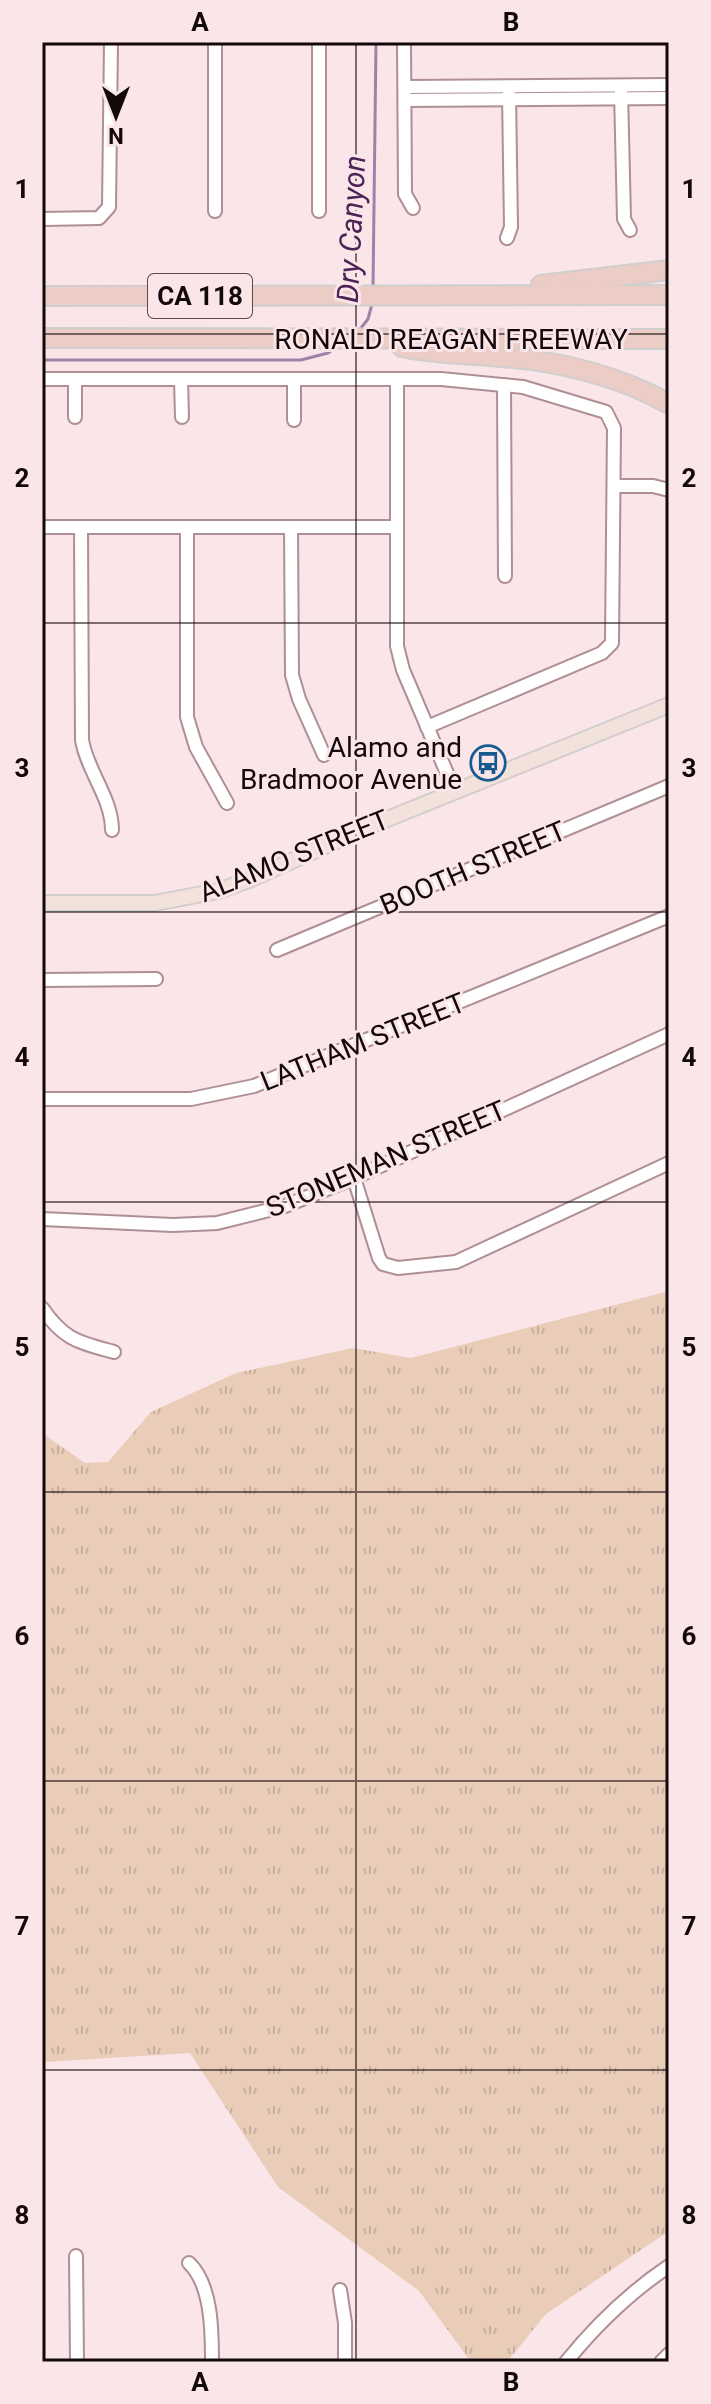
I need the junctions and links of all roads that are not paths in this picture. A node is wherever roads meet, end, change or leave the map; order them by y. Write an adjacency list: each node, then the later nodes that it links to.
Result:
1 (111, 42): 13 (street)
2 (215, 42): 11 (street)
3 (319, 42): 12 (street)
4 (404, 42): 8 (street)
5 (669, 85): 6 (street)
6 (621, 92): 7 (street); 9 (street); 14 (street)
7 (509, 93): 8 (street); 15 (street)
8 (405, 94): 10 (street)
9 (669, 98)
10 (413, 208)
11 (215, 211)
12 (319, 211)
13 (42, 219)
14 (630, 230)
15 (507, 238)
16 (669, 270): 17 (highway)
17 (443, 295): 18 (highway, RONALD REAGAN FREEWAY / CA 118); 19 (highway, RONALD REAGAN FREEWAY / CA 118)
18 (669, 295)
19 (42, 296)
20 (42, 338): 21 (highway, RONALD REAGAN FREEWAY / CA 118)
21 (364, 339): 22 (highway, RONALD REAGAN FREEWAY / CA 118); 29 (highway)
22 (669, 339)
23 (42, 379): 24 (street)
24 (75, 379): 25 (street); 30 (street)
25 (181, 379): 26 (street); 31 (street)
26 (294, 379): 27 (street); 32 (street)
27 (397, 379): 28 (street); 39 (street)
28 (504, 385): 33 (street); 40 (street)
29 (669, 404)
30 (75, 417)
31 (182, 417)
32 (294, 420)
33 (614, 486): 34 (street); 42 (street)
34 (669, 490)
35 (42, 527): 36 (street)
36 (81, 527): 37 (street); 47 (street)
37 (187, 527): 38 (street); 46 (street)
38 (291, 527): 39 (street); 43 (street)
39 (396, 527): 42 (street)
40 (505, 576)
41 (669, 705): 45 (main road, ALAMO STREET)
42 (427, 727): 45 (street)
43 (324, 755)
44 (669, 786): 50 (street, BOOTH STREET)
45 (455, 792): 48 (main road, ALAMO STREET)
46 (227, 803)
47 (112, 830)
48 (42, 903)
49 (669, 916): 54 (street, LATHAM STREET)
50 (277, 950)
51 (156, 979): 52 (street)
52 (42, 980)
53 (669, 1034): 56 (street, STONEMAN STREET)
54 (42, 1099)
55 (669, 1163): 56 (street)
56 (354, 1178): 57 (street, STONEMAN STREET)
57 (42, 1219)
58 (42, 1308): 59 (street)
59 (114, 1352)
60 (76, 2256): 66 (street)
61 (189, 2263): 67 (street)
62 (669, 2266): 65 (street)
63 (340, 2290): 68 (street)
64 (669, 2354): 70 (street)
65 (570, 2357): 69 (street)
66 (77, 2362)
67 (212, 2362)
68 (345, 2362)
69 (585, 2362)
70 (661, 2362)

